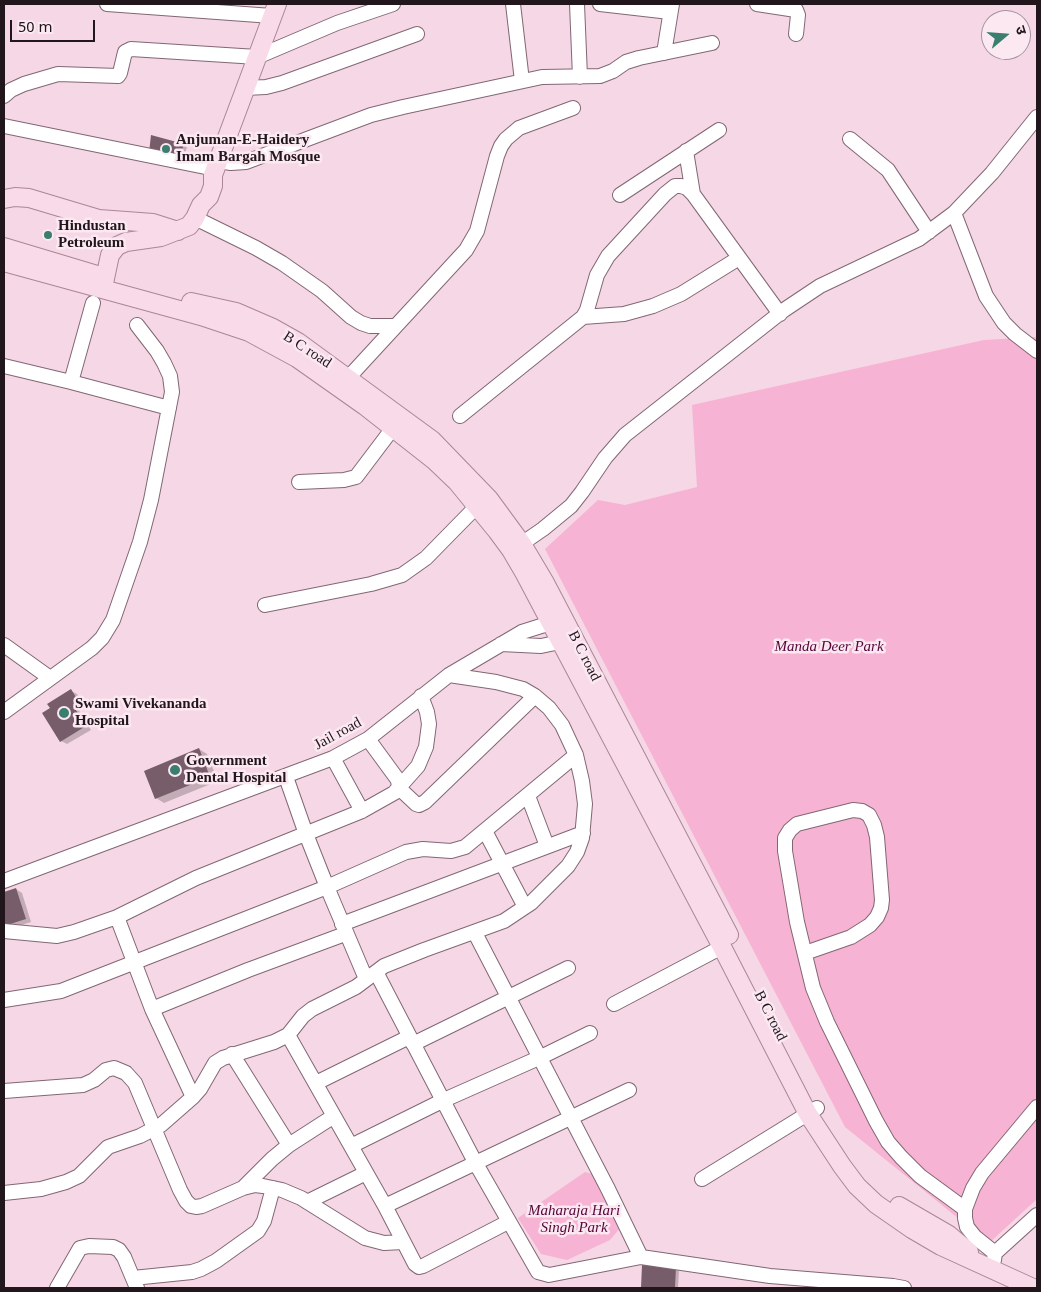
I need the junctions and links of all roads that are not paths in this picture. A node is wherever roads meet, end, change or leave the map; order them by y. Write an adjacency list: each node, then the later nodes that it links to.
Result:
1 (107, 4): 7 (street)
2 (393, 4): 13 (street)
3 (513, 4): 15 (street)
4 (577, 4): 14 (street)
5 (600, 4): 8 (street)
6 (757, 4): 10 (street)
7 (279, 8): 13 (main road)
8 (671, 8): 12 (street)
9 (417, 34): 16 (street)
10 (796, 34)
11 (712, 43): 12 (street)
12 (664, 53): 14 (street)
13 (257, 56): 16 (main road); 17 (street)
14 (580, 77): 15 (street)
15 (522, 81): 24 (street)
16 (245, 88): 24 (main road)
17 (4, 96)
18 (573, 108): 41 (street)
19 (1037, 117): 29 (street)
20 (4, 126): 24 (street)
21 (719, 130): 23 (street)
22 (850, 140): 32 (street)
23 (686, 151): 25 (street); 26 (street)
24 (216, 168): 28 (main road)
25 (693, 194): 35 (street); 39 (street)
26 (620, 196)
27 (4, 199): 30 (main road)
28 (198, 212): 31 (main road); 41 (street)
29 (954, 213): 32 (street); 42 (street)
30 (100, 219): 31 (main road); 34 (main road)
31 (178, 231): 34 (main road)
32 (929, 232): 38 (street)
33 (4, 247): 37 (main road, B C road)
34 (114, 250): 37 (main road)
35 (739, 258): 38 (street); 39 (street)
36 (4, 262): 37 (main road)
37 (100, 289): 44 (main road, B C road); 45 (street); 48 (main road)
38 (780, 314): 51 (street)
39 (583, 317): 47 (street)
40 (137, 325): 46 (street)
41 (396, 326): 44 (street)
42 (1037, 351)
43 (4, 366): 45 (street)
44 (348, 378): 51 (main road, B C road)
45 (71, 382): 46 (street)
46 (169, 408): 58 (street)
47 (460, 416)
48 (393, 428): 49 (street); 50 (main road)
49 (299, 482)
50 (477, 506): 51 (main road); 52 (street)
51 (517, 547): 53 (main road)
52 (266, 605)
53 (557, 621): 54 (main road); 56 (street, Jail road)
54 (567, 639): 56 (street); 74 (main road)
55 (4, 644): 58 (street)
56 (501, 644): 57 (street, Jail road)
57 (449, 675): 59 (street, Jail road); 60 (street)
58 (50, 678): 61 (street)
59 (421, 696): 62 (street, Jail road); 66 (street)
60 (535, 696): 63 (street); 66 (street)
61 (4, 712)
62 (368, 739): 64 (street, Jail road); 66 (street)
63 (576, 755): 67 (street); 70 (street)
64 (333, 758): 65 (street, Jail road); 68 (street)
65 (286, 777): 71 (street); 75 (street, Jail road)
66 (400, 788): 68 (street)
67 (528, 796): 69 (street); 72 (street)
68 (362, 811): 71 (street)
69 (485, 831): 73 (street); 76 (street)
70 (583, 833): 72 (street); 77 (street)
71 (306, 834): 76 (street); 78 (street)
72 (547, 846): 73 (street)
73 (501, 864): 77 (street); 79 (street)
74 (692, 876): 82 (main road); 102 (main road, B C road)
75 (4, 882)
76 (327, 887): 79 (street); 84 (street)
77 (525, 907): 81 (street)
78 (117, 917): 80 (street); 84 (street)
79 (344, 929): 86 (street); 90 (street)
80 (4, 930)
81 (475, 933): 86 (street); 87 (street)
82 (722, 947): 89 (street); 102 (main road)
83 (805, 954): 83 (street); 116 (street)
84 (134, 961): 88 (street); 90 (street)
85 (568, 968): 87 (street)
86 (371, 975): 92 (street); 93 (street)
87 (508, 997): 93 (street); 95 (street)
88 (4, 1000)
89 (614, 1004)
90 (152, 1009): 99 (street)
91 (590, 1033): 95 (street)
92 (288, 1036): 94 (street); 96 (street)
93 (411, 1041): 96 (street); 100 (street)
94 (232, 1054): 99 (street); 106 (street)
95 (541, 1057): 100 (street); 104 (street)
96 (316, 1083): 103 (street)
97 (629, 1090): 104 (street)
98 (4, 1091): 105 (street)
99 (193, 1097): 105 (street)
100 (444, 1100): 107 (street); 108 (street)
101 (1037, 1107): 116 (street)
102 (813, 1111): 110 (street); 121 (main road)
103 (334, 1116): 106 (street); 107 (street)
104 (570, 1118): 108 (street); 120 (street)
105 (154, 1130): 111 (street); 113 (street)
106 (289, 1145): 111 (street)
107 (351, 1146): 109 (street)
108 (475, 1162): 115 (street); 118 (street)
109 (366, 1172): 114 (street); 115 (street)
110 (702, 1179)
111 (243, 1188): 112 (street)
112 (272, 1188): 114 (street); 122 (street)
113 (4, 1193)
114 (307, 1202): 119 (street)
115 (384, 1206): 119 (street)
116 (965, 1209): 121 (street)
117 (1037, 1215): 121 (street)
118 (508, 1222): 119 (street); 120 (street)
119 (403, 1242)
120 (641, 1258): 124 (street)
121 (990, 1263): 125 (main road)
122 (135, 1283): 123 (street)
123 (57, 1288)
124 (904, 1288)
125 (1033, 1288)

